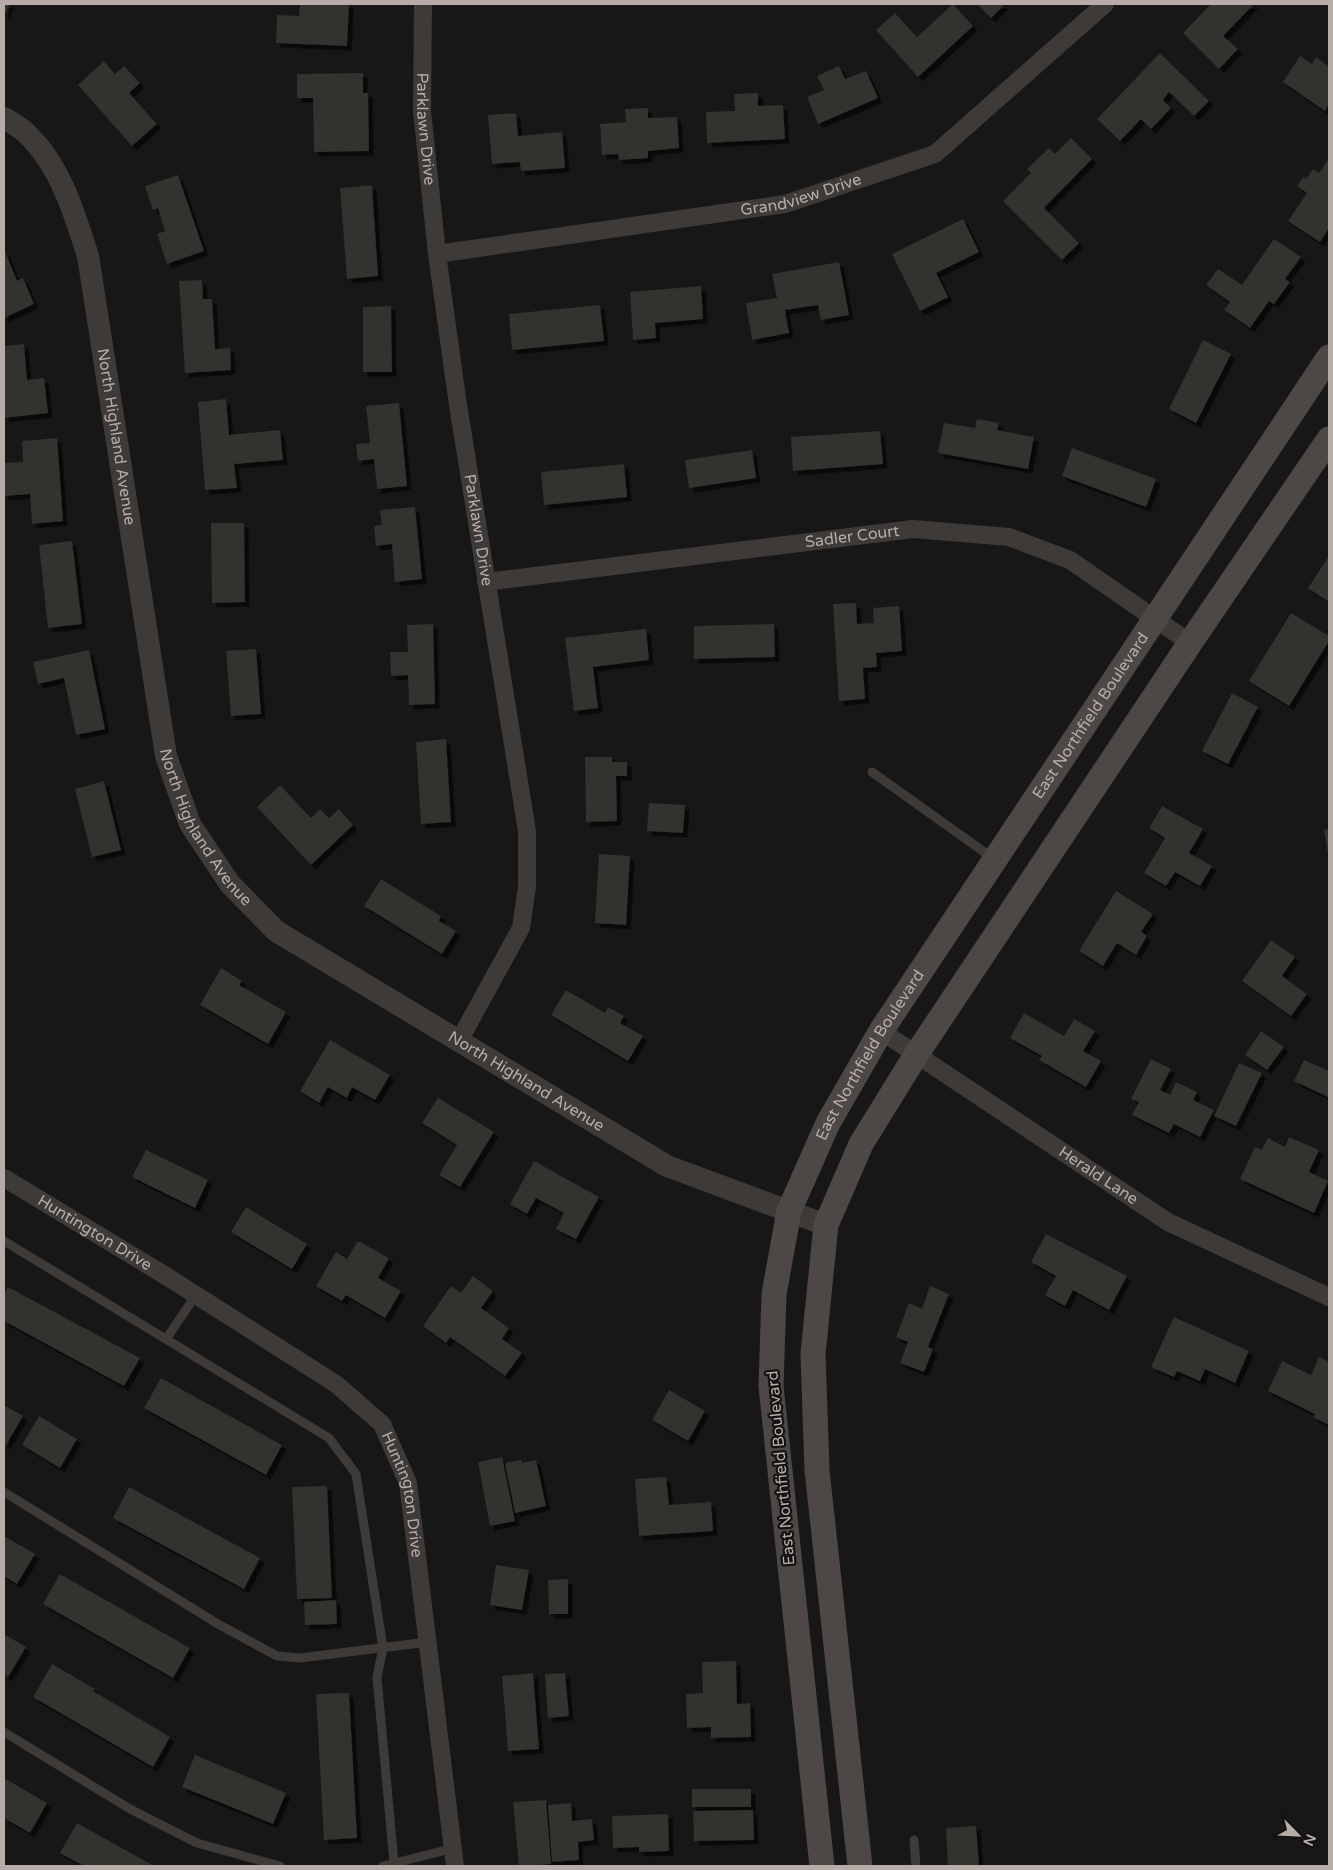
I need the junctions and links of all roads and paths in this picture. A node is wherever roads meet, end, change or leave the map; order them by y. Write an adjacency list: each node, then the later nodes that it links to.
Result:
1 (423, 4): 4 (street, Parklawn Drive)
2 (1105, 4): 4 (street, Grandview Drive)
3 (4, 118): 13 (street, North Highland Avenue)
4 (438, 254): 7 (street, Parklawn Drive)
5 (1329, 356): 8 (main road, East Northfield Boulevard)
6 (1329, 440): 9 (main road)
7 (486, 582): 8 (street, Sadler Court); 13 (street, Parklawn Drive)
8 (1155, 619): 9 (street, Sadler Court); 11 (main road, East Northfield Boulevard)
9 (1190, 643): 14 (main road)
10 (872, 772): 11 (lane)
11 (995, 859): 12 (main road, East Northfield Boulevard)
12 (881, 1032): 14 (street, Herald Lane); 16 (main road, East Northfield Boulevard)
13 (459, 1041): 16 (street, North Highland Avenue)
14 (916, 1055): 17 (main road); 20 (street, Herald Lane)
15 (4, 1178): 19 (street, Huntington Drive)
16 (789, 1211): 17 (street, North Highland Avenue); 32 (main road, East Northfield Boulevard)
17 (826, 1225): 33 (main road)
18 (4, 1241): 21 (lane)
19 (196, 1295): 21 (lane); 23 (street, Huntington Drive)
20 (1329, 1297)
21 (166, 1339): 24 (lane)
22 (4, 1492): 24 (lane)
23 (428, 1642): 24 (lane); 27 (street, Huntington Drive)
24 (383, 1648): 28 (lane)
25 (4, 1732): 29 (lane)
26 (914, 1840): 34 (lane)
27 (454, 1848): 28 (lane); 31 (street, Huntington Drive)
28 (394, 1864): 30 (lane)
29 (280, 1866)
30 (383, 1866)
31 (455, 1866)
32 (822, 1866)
33 (860, 1866)
34 (916, 1866)

